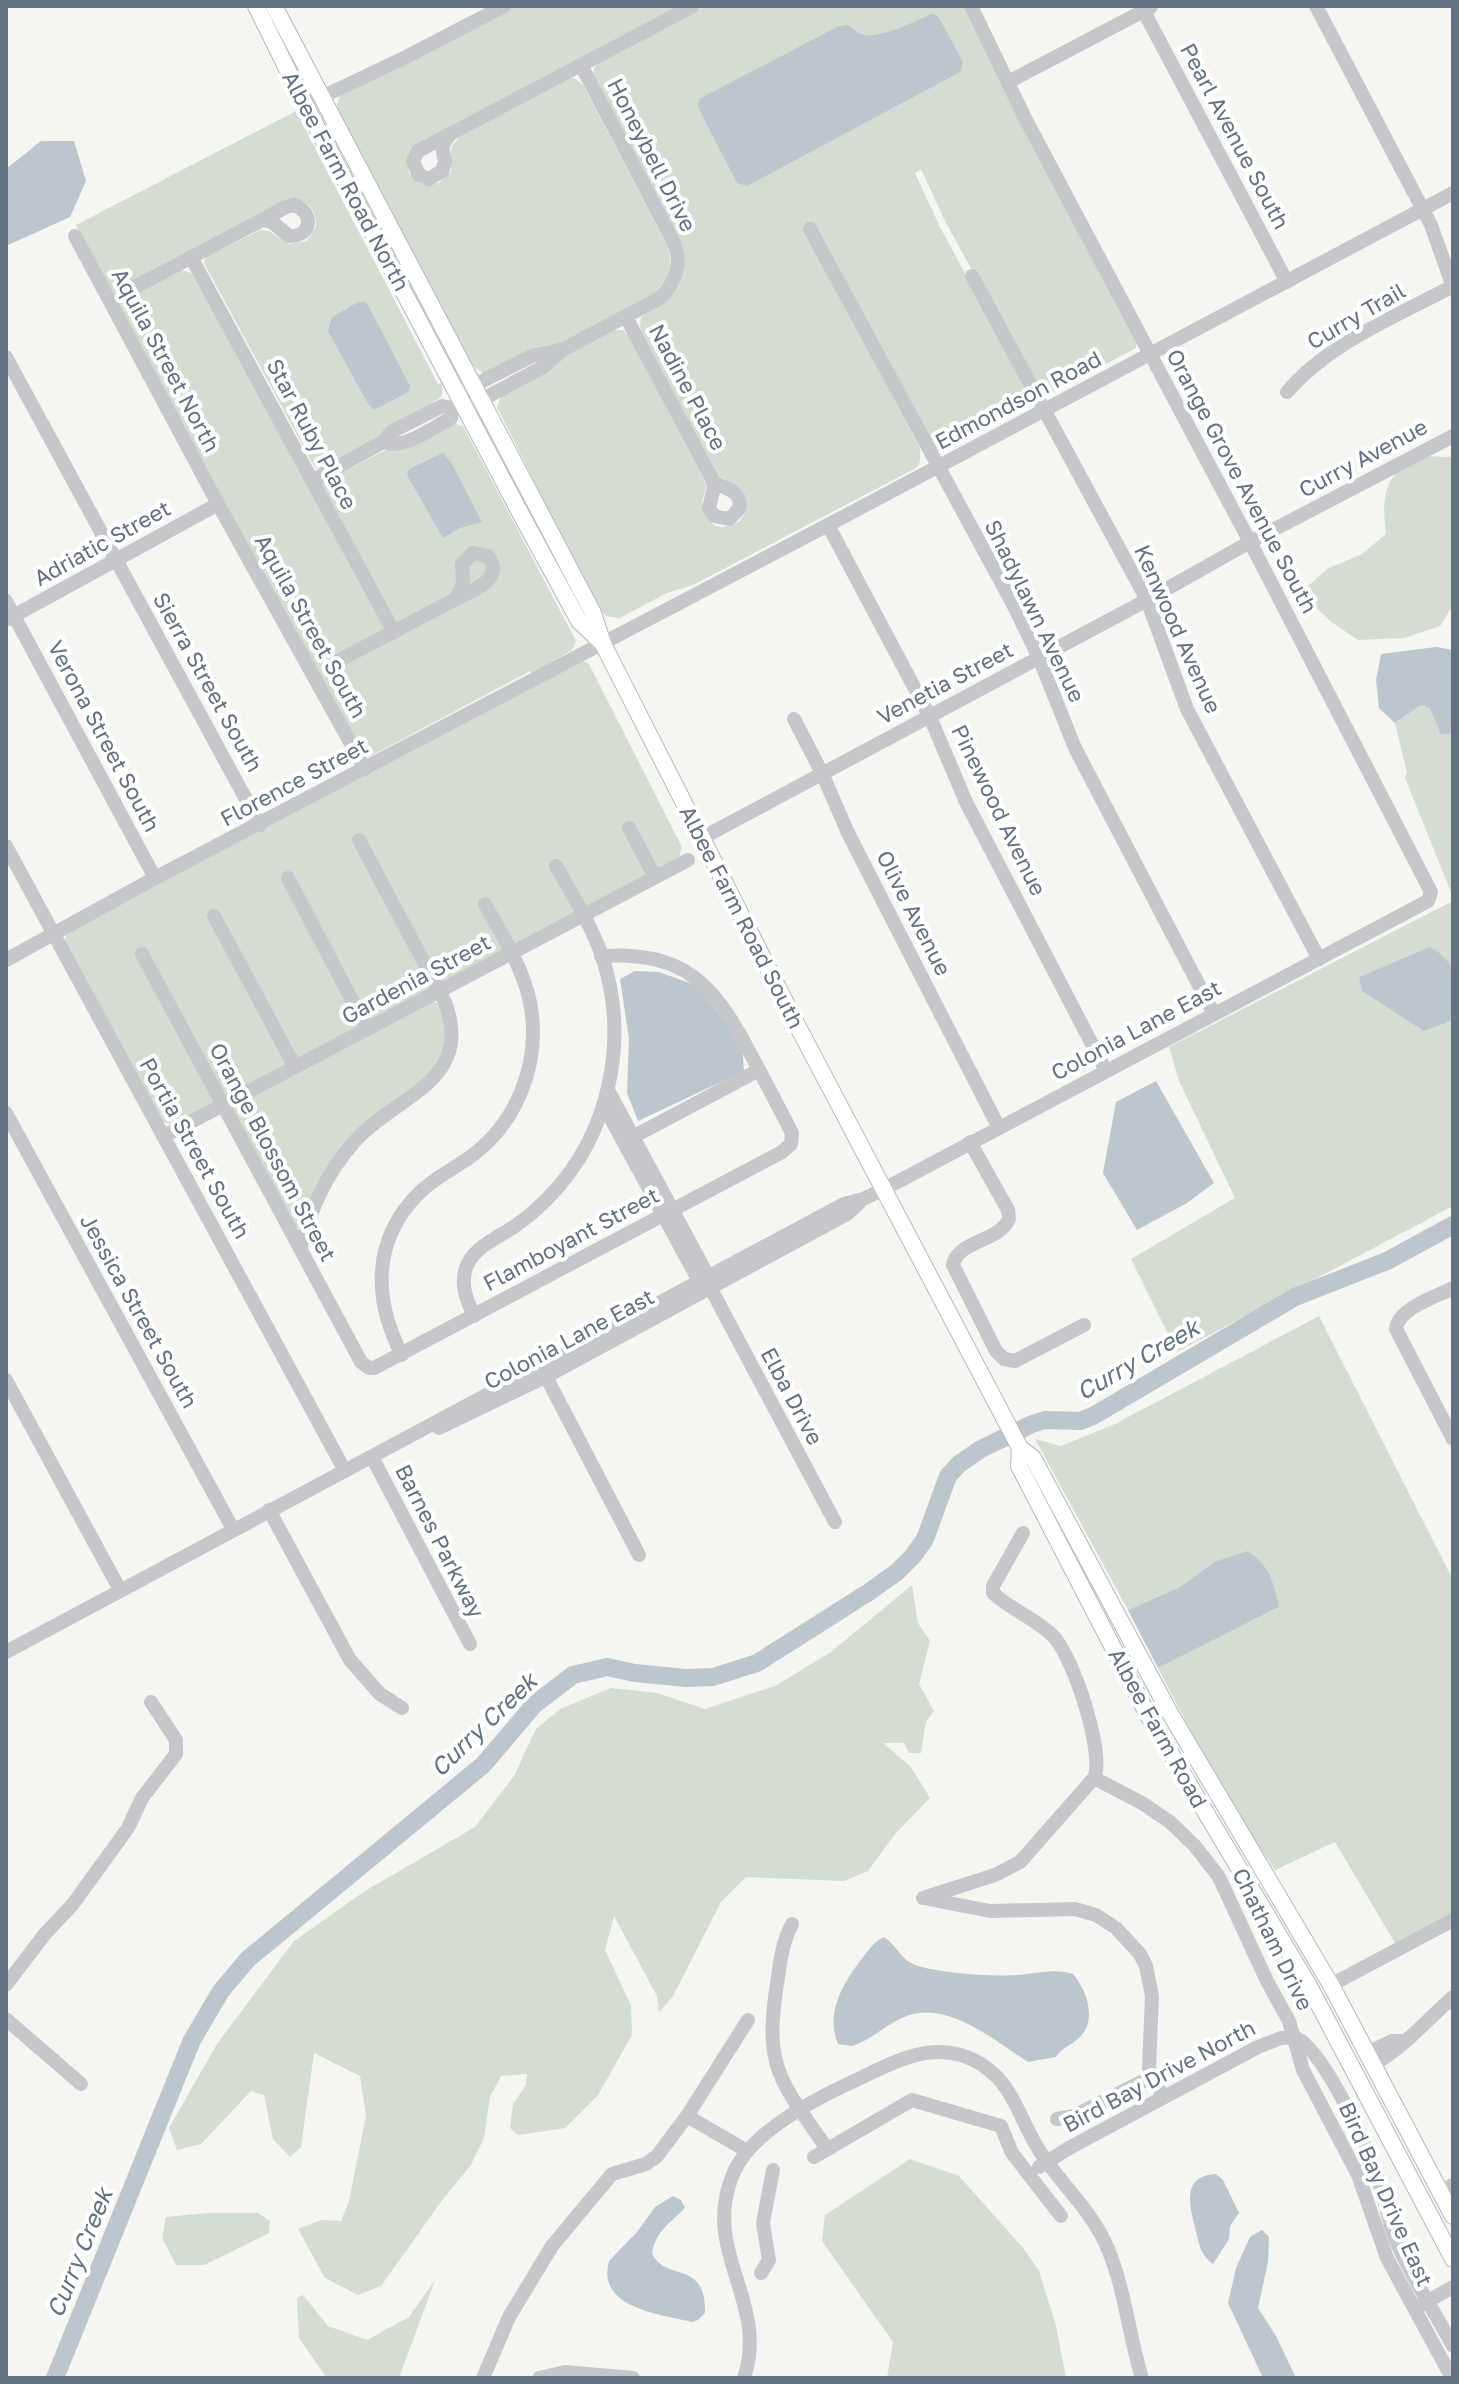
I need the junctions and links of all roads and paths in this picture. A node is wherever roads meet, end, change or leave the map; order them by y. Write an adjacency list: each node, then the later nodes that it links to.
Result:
1 (256, 6): 11 (main road, Albee Farm Road North)
2 (274, 6): 10 (main road, Albee Farm Road North)
3 (504, 6): 10 (street)
4 (693, 6): 8 (street)
5 (971, 6): 9 (street, Orange Grove Avenue South)
6 (1316, 6): 14 (street)
7 (1146, 8): 9 (street); 20 (street, Pearl Avenue South)
8 (581, 65): 12 (street); 23 (street, Honeybell Drive)
9 (1010, 81): 25 (street, Orange Grove Avenue South)
10 (322, 95): 11 (street); 24 (main road, Albee Farm Road North)
11 (305, 105): 26 (main road, Albee Farm Road North)
12 (450, 134)
13 (1453, 193): 14 (street, Edmondson Road)
14 (1423, 209): 20 (street, Edmondson Road); 22 (street)
15 (262, 220): 18 (street)
16 (810, 229): 33 (street, Shadylawn Avenue)
17 (75, 236): 36 (street, Aquila Street North)
18 (191, 257): 21 (street); 35 (street, Star Ruby Place)
19 (972, 276): 31 (street, Kenwood Avenue)
20 (1287, 282): 25 (street, Edmondson Road)
21 (135, 287)
22 (1453, 287): 29 (street, Curry Trail)
23 (626, 317): 28 (street, Honeybell Drive); 34 (street, Nadine Place)
24 (454, 346): 28 (main road, Albee Farm Road South)
25 (1151, 354): 31 (street, Edmondson Road); 38 (street, Orange Grove Avenue South)
26 (437, 355): 30 (main road, Albee Farm Road South)
27 (6, 357): 39 (street, Sierra Street South)
28 (478, 392): 30 (street, Honeybell Drive); 45 (main road, Albee Farm Road South)
29 (1287, 392)
30 (458, 403): 35 (street, Honeybell Drive); 45 (main road, Albee Farm Road South)
31 (1046, 410): 33 (street, Edmondson Road); 41 (street, Kenwood Avenue)
32 (1453, 436): 38 (street, Curry Avenue)
33 (938, 467): 37 (street, Edmondson Road); 46 (street, Shadylawn Avenue)
34 (712, 479)
35 (312, 481): 44 (street, Star Ruby Place)
36 (218, 504): 39 (street, Adriatic Street); 50 (street, Aquila Street South)
37 (828, 525): 45 (street, Edmondson Road); 48 (street, Pinewood Avenue)
38 (1250, 542): 41 (street, Venetia Street); 62 (street, Orange Grove Avenue South)
39 (117, 560): 43 (street, Adriatic Street); 52 (street, Sierra Street South)
40 (456, 599): 44 (street)
41 (1147, 600): 46 (street, Venetia Street); 70 (street, Kenwood Avenue)
42 (6, 601): 43 (street, Verona Street South)
43 (10, 618): 60 (street, Verona Street South)
44 (394, 632): 47 (street)
45 (603, 644): 50 (street, Florence Street); 54 (main road, Albee Farm Road South)
46 (1039, 658): 48 (street, Venetia Street); 73 (street, Shadylawn Avenue)
47 (334, 663)
48 (930, 717): 51 (street, Venetia Street); 77 (street, Pinewood Avenue)
49 (794, 719): 51 (street, Olive Avenue)
50 (365, 769): 52 (street, Florence Street)
51 (822, 773): 54 (street, Venetia Street); 82 (street, Olive Avenue)
52 (260, 825): 60 (street, Florence Street)
53 (629, 828): 59 (street)
54 (702, 838): 86 (main road, Albee Farm Road South)
55 (359, 840): 72 (street)
56 (6, 846): 66 (street, Portia Street South)
57 (688, 860): 59 (street, Gardenia Street)
58 (556, 866): 64 (street)
59 (655, 877): 64 (street, Gardenia Street)
60 (155, 878): 66 (street, Florence Street)
61 (288, 878): 74 (street)
62 (1428, 901): 70 (street, Colonia Lane East)
63 (485, 904): 67 (street)
64 (583, 915): 67 (street, Gardenia Street); 69 (street)
65 (214, 916): 75 (street)
66 (54, 934): 71 (street, Florence Street); 83 (street, Portia Street South)
67 (512, 953): 72 (street, Gardenia Street); 93 (street)
68 (142, 954): 79 (street, Orange Blossom Street)
69 (601, 956): 76 (street); 78 (street)
70 (1319, 959): 73 (street, Colonia Lane East)
71 (6, 960)
72 (439, 991): 74 (street, Gardenia Street); 88 (street)
73 (1214, 1014): 77 (street, Colonia Lane East)
74 (367, 1029): 75 (street, Gardenia Street)
75 (295, 1067): 79 (street, Gardenia Street)
76 (759, 1070): 84 (street); 87 (street, Flamboyant Street)
77 (1106, 1071): 82 (street, Colonia Lane East)
78 (608, 1090): 80 (street); 84 (street)
79 (222, 1106): 83 (street, Gardenia Street); 88 (street, Orange Blossom Street)
80 (604, 1106): 84 (street); 91 (street)
81 (6, 1113): 103 (street, Jessica Street South)
82 (998, 1126): 85 (street, Colonia Lane East)
83 (164, 1136): 100 (street, Portia Street South)
84 (629, 1139): 87 (street, Elba Drive)
85 (970, 1142): 86 (street, Colonia Lane East); 92 (street)
86 (884, 1189): 89 (street, Colonia Lane East); 98 (main road, Albee Farm Road)
87 (668, 1213): 89 (street, Elba Drive); 91 (street, Flamboyant Street)
88 (300, 1249): 94 (street, Orange Blossom Street)
89 (706, 1282): 95 (street, Colonia Lane East); 102 (street, Elba Drive)
90 (1453, 1288): 97 (street)
91 (474, 1316): 93 (street, Flamboyant Street)
92 (1084, 1325)
93 (402, 1355): 94 (street, Flamboyant Street)
94 (369, 1368)
95 (542, 1371): 99 (street, Colonia Lane East); 105 (street)
96 (6, 1380): 106 (street)
97 (1453, 1439)
98 (1020, 1448): 112 (main road, Albee Farm Road); 116 (main road, Albee Farm Road)
99 (372, 1457): 100 (street, Colonia Lane East); 107 (street, Barnes Parkway)
100 (345, 1471): 101 (street, Colonia Lane East)
101 (269, 1510): 103 (street, Colonia Lane East); 110 (street)
102 (835, 1522)
103 (233, 1529): 106 (street, Colonia Lane East)
104 (1023, 1533): 111 (street)
105 (639, 1555)
106 (120, 1590): 108 (street, Colonia Lane East)
107 (470, 1644)
108 (6, 1652)
109 (151, 1702): 115 (street)
110 (402, 1708)
111 (1094, 1778): 121 (street, Chatham Drive); 123 (street)
112 (1245, 1877): 120 (main road); 136 (main road, Albee Farm Road)
113 (1453, 1920): 116 (street)
114 (792, 1924): 126 (street)
115 (6, 1985)
116 (1331, 1985): 120 (main road, Albee Farm Road)
117 (1453, 1997): 122 (street)
118 (6, 2019): 124 (street)
119 (748, 2020): 127 (street)
120 (1353, 2028): 122 (main road, Albee Farm Road)
121 (1295, 2037): 125 (street, Bird Bay Drive North); 139 (street, Bird Bay Drive East); 140 (street, Bird Bay Drive East)
122 (1370, 2059): 133 (main road, Albee Farm Road)
123 (1153, 2076): 125 (street); 128 (street)
124 (81, 2084)
125 (1163, 2097): 130 (street, Bird Bay Drive North)
126 (801, 2110): 129 (street); 130 (street); 132 (street)
127 (687, 2116): 129 (street); 142 (street)
128 (1057, 2119)
129 (747, 2151): 145 (street)
130 (1046, 2162): 132 (street, Bird Bay Drive North); 146 (street)
131 (773, 2170): 137 (street)
132 (1029, 2174): 134 (street)
133 (1447, 2188): 135 (main road, Albee Farm Road)
134 (1061, 2216)
135 (1453, 2216)
136 (1453, 2259)
137 (761, 2273)
138 (1453, 2287): 139 (street)
139 (1429, 2301): 140 (street); 141 (street, Bird Bay Drive East)
140 (1413, 2309): 147 (street, Bird Bay Drive East)
141 (1453, 2346)
142 (483, 2378)
143 (539, 2378): 144 (street)
144 (633, 2378)
145 (744, 2378)
146 (1142, 2378)
147 (1452, 2378)

